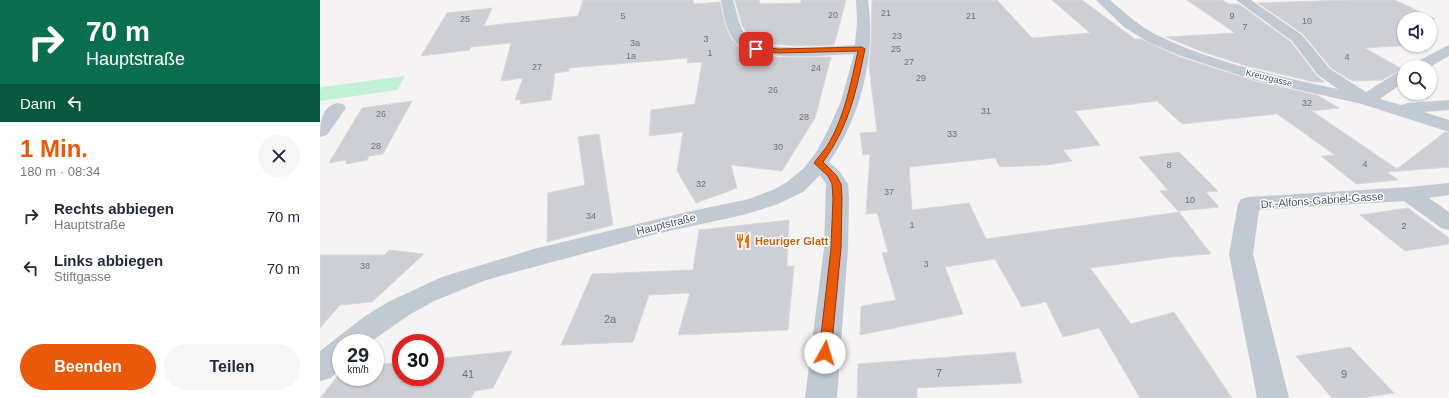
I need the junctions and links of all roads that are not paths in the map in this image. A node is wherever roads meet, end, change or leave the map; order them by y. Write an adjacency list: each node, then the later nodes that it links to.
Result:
1 (728, 0): 6 (street)
2 (862, 0): 6 (street, Hauptstraße)
3 (1102, 0): 10 (street, Kreuzgasse)
4 (1243, 0): 5 (street); 10 (street)
5 (1249, 0)
6 (862, 49): 16 (street, Hauptstraße)
7 (1449, 50): 8 (street)
8 (1431, 60)
9 (1397, 80): 10 (street)
10 (1366, 100): 13 (street, Kreuzgasse)
11 (1449, 105): 13 (street)
12 (337, 108): 15 (street)
13 (1399, 109): 14 (street, Kreuzgasse)
14 (1449, 126)
15 (320, 131)
16 (818, 163): 20 (street, Hauptstraße); 23 (street)
17 (1449, 190): 18 (street, Dr.-Alfons-Gabriel-Gasse)
18 (1408, 194): 19 (street); 24 (street, Dr.-Alfons-Gabriel-Gasse)
19 (1449, 223)
20 (362, 334)
21 (332, 358): 22 (street)
22 (320, 369)
23 (820, 398)
24 (1273, 398)

